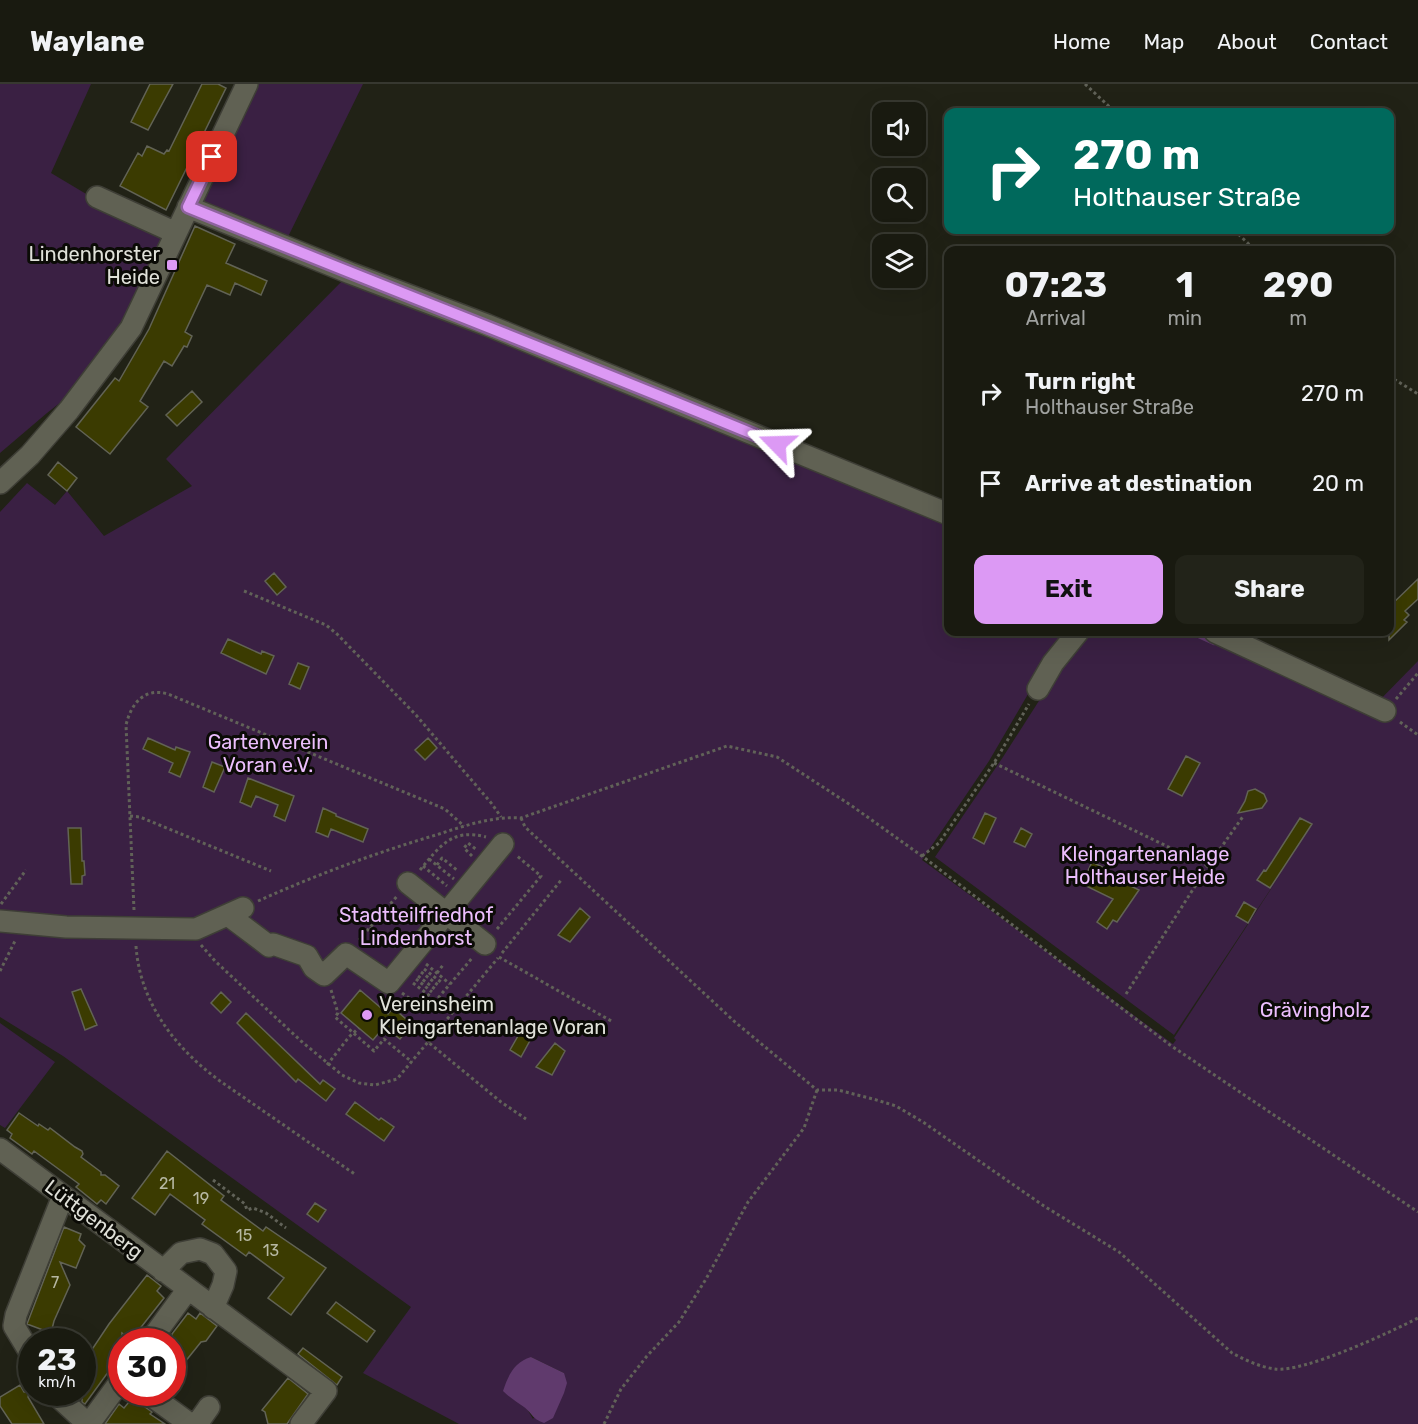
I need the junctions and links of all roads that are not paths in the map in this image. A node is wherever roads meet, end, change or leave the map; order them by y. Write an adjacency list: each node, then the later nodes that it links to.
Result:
1 (247, 84): 3 (street)
2 (97, 197): 4 (street)
3 (188, 207): 4 (street); 6 (street)
4 (176, 233): 5 (street)
5 (0, 483)
6 (944, 512)
7 (1075, 636): 9 (street)
8 (1224, 636): 10 (street)
9 (1038, 689)
10 (1385, 711)
11 (503, 844): 13 (street)
12 (408, 884): 13 (street)
13 (446, 914): 14 (street); 15 (street)
14 (0, 921)
15 (492, 950)
16 (0, 1149): 17 (street, Lüttgenberg)
17 (63, 1196): 18 (street, Lüttgenberg); 22 (street)
18 (163, 1271): 19 (street, Lüttgenberg); 20 (street)
19 (188, 1289): 20 (street, Lüttgenberg); 21 (street)
20 (213, 1308): 28 (street, Lüttgenberg)
21 (160, 1328)
22 (18, 1333)
23 (108, 1398): 26 (street)
24 (69, 1406): 26 (street)
25 (165, 1406): 27 (street)
26 (89, 1424)
27 (190, 1424)
28 (301, 1424)

